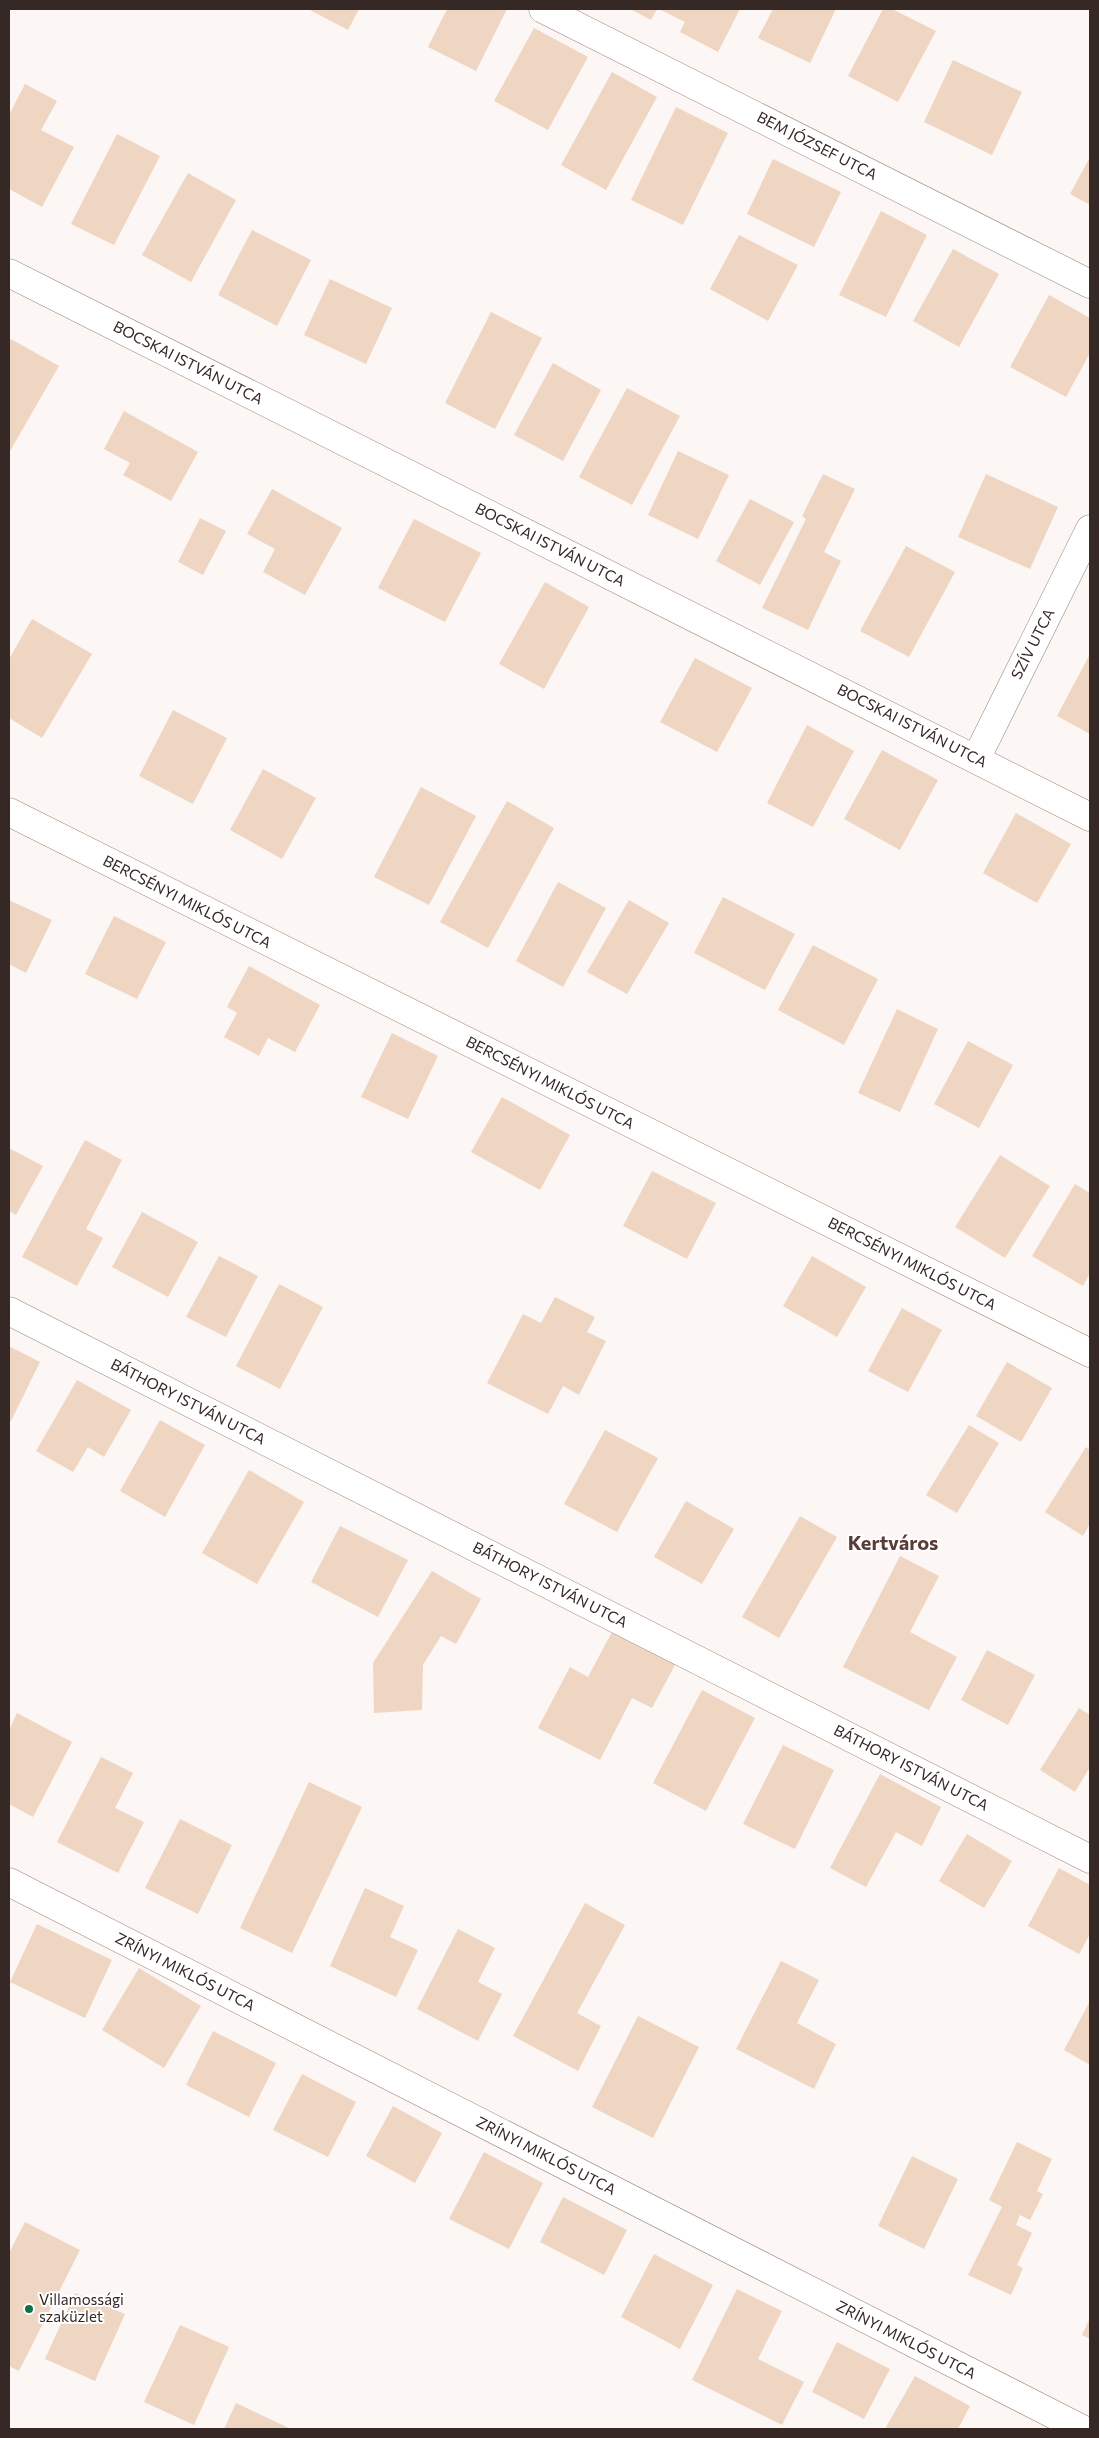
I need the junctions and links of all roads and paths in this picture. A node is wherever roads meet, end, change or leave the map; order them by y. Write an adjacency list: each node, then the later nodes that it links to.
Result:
1 (543, 9): 3 (street, BEM JÓZSEF UTCA)
2 (9, 273): 5 (street, BOCSKAI ISTVÁN UTCA)
3 (1090, 284)
4 (1090, 530): 5 (street, SZÍV UTCA)
5 (976, 759): 7 (street, BOCSKAI ISTVÁN UTCA)
6 (9, 812): 9 (street, BERCSÉNYI MIKLÓS UTCA)
7 (1090, 817)
8 (9, 1311): 10 (street, BÁTHORY ISTVÁN UTCA)
9 (1090, 1353)
10 (1090, 1859)
11 (9, 1882): 12 (street, ZRÍNYI MIKLÓS UTCA)
12 (1082, 2429)

